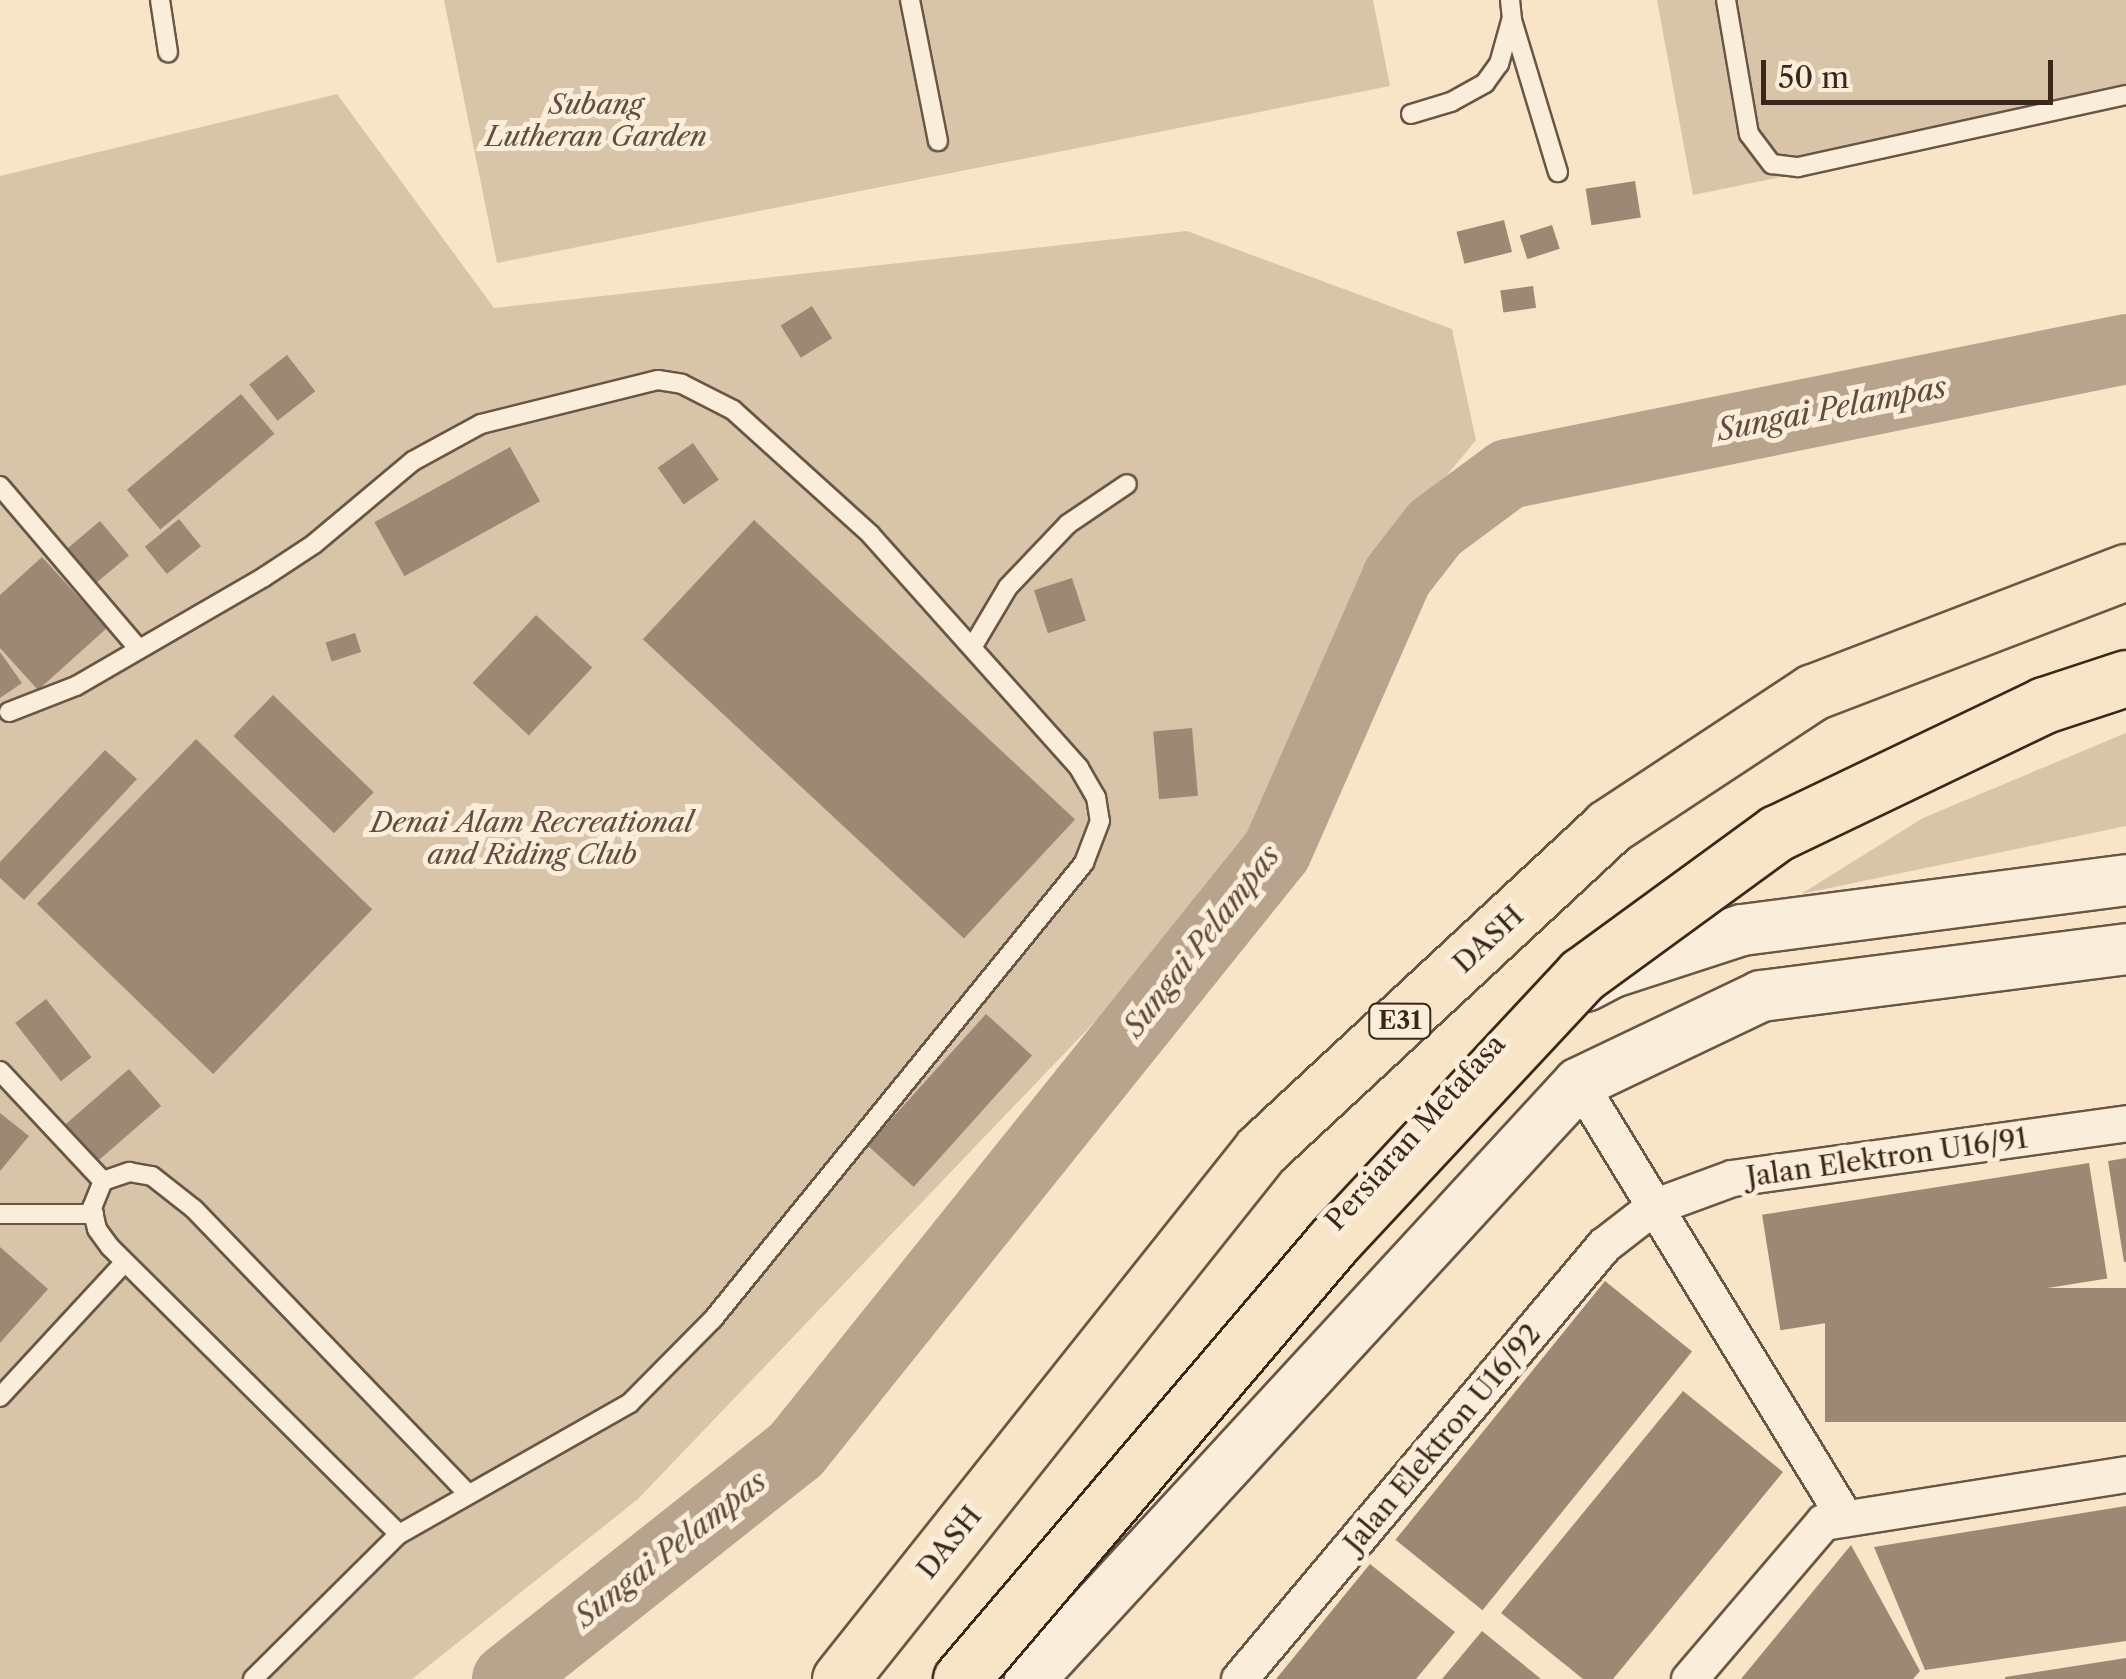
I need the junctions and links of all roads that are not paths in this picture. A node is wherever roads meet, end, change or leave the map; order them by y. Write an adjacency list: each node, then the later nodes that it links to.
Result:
1 (160, 0): 6 (lane)
2 (910, 0): 9 (lane)
3 (1510, 0): 5 (lane)
4 (1726, 0): 7 (lane)
5 (1512, 20): 8 (lane); 10 (lane)
6 (168, 52)
7 (2126, 95)
8 (1411, 114)
9 (938, 142)
10 (1558, 172)
11 (1127, 484): 14 (lane)
12 (0, 486): 15 (lane)
13 (2126, 572): 34 (highway, DASH / E31)
14 (973, 646): 15 (lane); 30 (lane)
15 (137, 647): 17 (lane)
16 (2126, 678): 36 (highway, bridge)
17 (9, 712)
18 (2126, 880): 35 (street, Persiaran Metafasa)
19 (2126, 950): 21 (street)
20 (0, 1072): 23 (lane)
21 (1579, 1083): 24 (street); 37 (street)
22 (2126, 1123): 24 (street, Jalan Elektron U16/91)
23 (103, 1180): 26 (lane); 30 (lane)
24 (1653, 1207): 31 (street); 38 (street, Jalan Elektron U16/92)
25 (0, 1214): 26 (lane)
26 (94, 1214): 27 (lane)
27 (124, 1262): 28 (lane); 32 (lane)
28 (0, 1397)
29 (2126, 1474): 31 (street)
30 (467, 1493): 32 (lane)
31 (1845, 1518): 39 (street)
32 (399, 1534): 33 (lane)
33 (253, 1679)
34 (840, 1679)
35 (944, 1679)
36 (962, 1679)
37 (1030, 1679)
38 (1239, 1679)
39 (1689, 1679)

